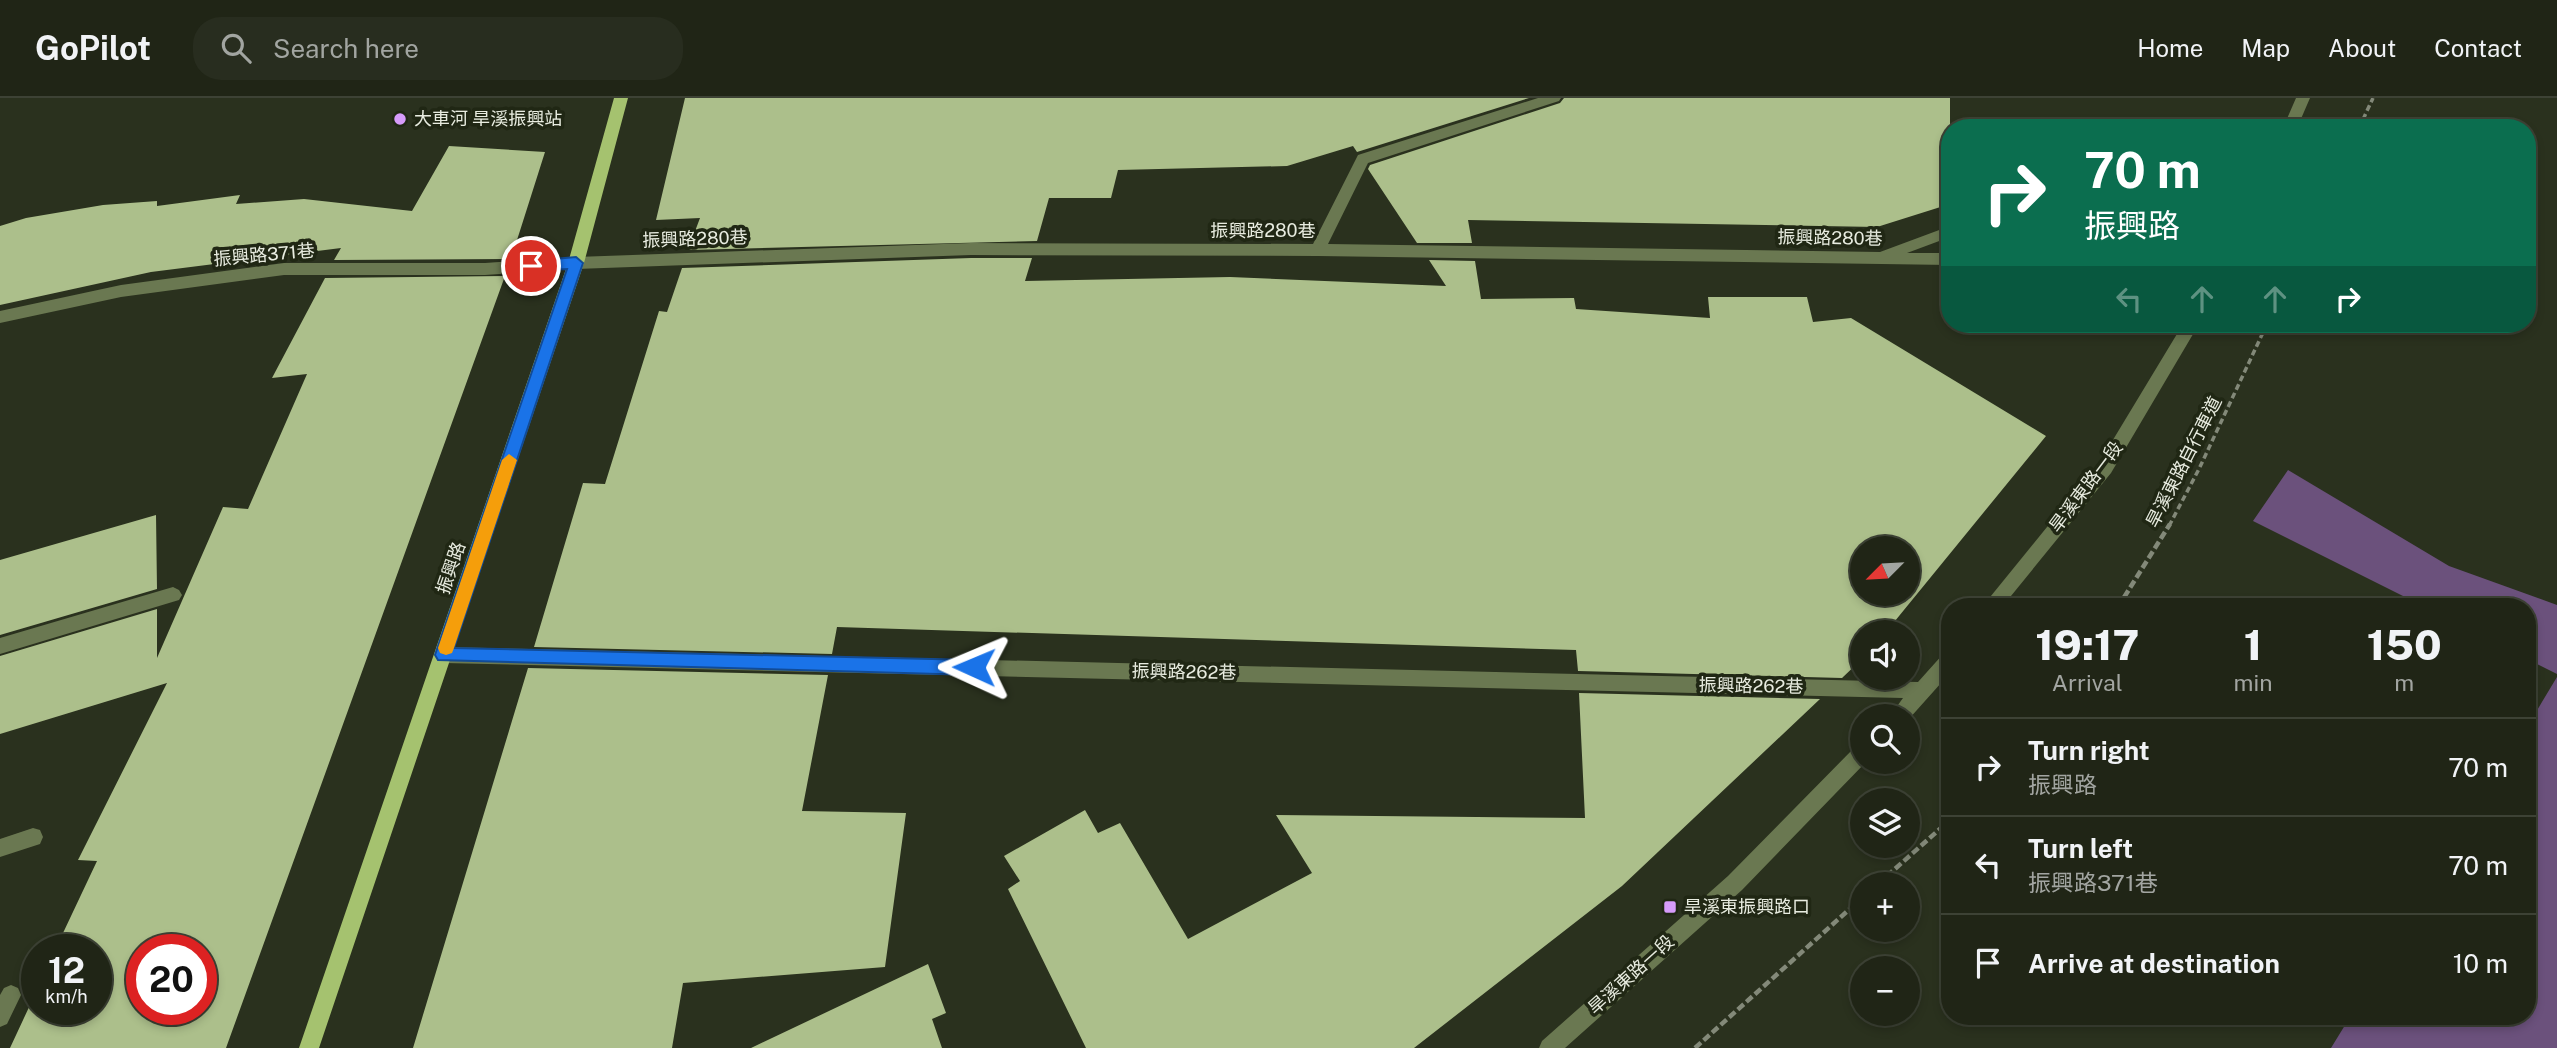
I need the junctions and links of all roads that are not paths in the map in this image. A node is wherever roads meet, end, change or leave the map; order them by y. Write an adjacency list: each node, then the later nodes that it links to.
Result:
1 (621, 98): 9 (main road, 振興路)
2 (1554, 98): 6 (street)
3 (2303, 98): 4 (street)
4 (2294, 119)
5 (1941, 235): 7 (street)
6 (1318, 250): 7 (street, 振興路280巷); 9 (street, 振興路280巷)
7 (1876, 258): 8 (street, 振興路280巷)
8 (1941, 259)
9 (576, 263): 10 (street, 振興路371巷); 15 (main road, 振興路)
10 (0, 317)
11 (2186, 333): 13 (street, 旱溪東路一段)
12 (173, 595): 14 (street)
13 (1998, 598)
14 (0, 646)
15 (444, 655): 17 (street, 振興路262巷); 24 (main road, 振興路)
16 (1941, 670): 17 (street)
17 (1924, 690): 18 (street)
18 (1911, 704)
19 (1850, 765): 25 (street, 旱溪東路一段)
20 (33, 837): 21 (street)
21 (0, 848)
22 (11, 995): 23 (street)
23 (0, 1017)
24 (309, 1048)
25 (1549, 1048)

